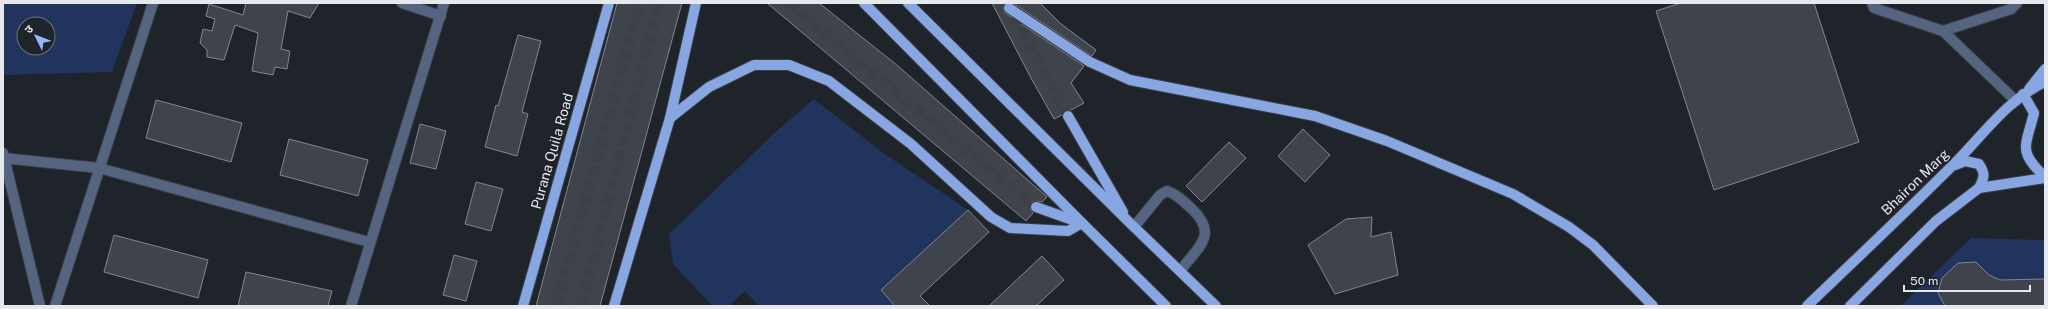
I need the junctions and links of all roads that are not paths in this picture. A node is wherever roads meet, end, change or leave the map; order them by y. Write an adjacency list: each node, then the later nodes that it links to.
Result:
1 (153, 3): 20 (street)
2 (402, 3): 11 (street)
3 (444, 3): 11 (street)
4 (609, 3): 31 (main road, Purana Quila Road)
5 (696, 3): 17 (main road)
6 (864, 3): 24 (main road)
7 (908, 3): 25 (main road)
8 (1872, 3): 12 (street)
9 (2017, 3): 12 (street)
10 (1009, 8): 35 (main road)
11 (441, 16): 26 (street)
12 (1942, 31): 15 (street)
13 (2045, 69): 15 (main road)
14 (2045, 82): 15 (main road, Bhairon Marg)
15 (2022, 95): 19 (main road, Bhairon Marg); 21 (main road)
16 (1068, 116): 25 (main road)
17 (670, 118): 24 (main road); 32 (main road)
18 (4, 155): 20 (street); 28 (street)
19 (1953, 166): 22 (main road); 36 (main road, Bhairon Marg)
20 (99, 168): 26 (street); 29 (street)
21 (2045, 177): 22 (main road)
22 (1979, 188): 37 (main road)
23 (1036, 207): 24 (main road)
24 (1082, 223): 33 (main road)
25 (1132, 226): 27 (main road); 27 (street)
26 (369, 242): 30 (street)
27 (1180, 271): 34 (main road)
28 (40, 306)
29 (55, 306)
30 (351, 306)
31 (523, 306)
32 (614, 306)
33 (1166, 306)
34 (1216, 306)
35 (1653, 306)
36 (1807, 306)
37 (1850, 306)

